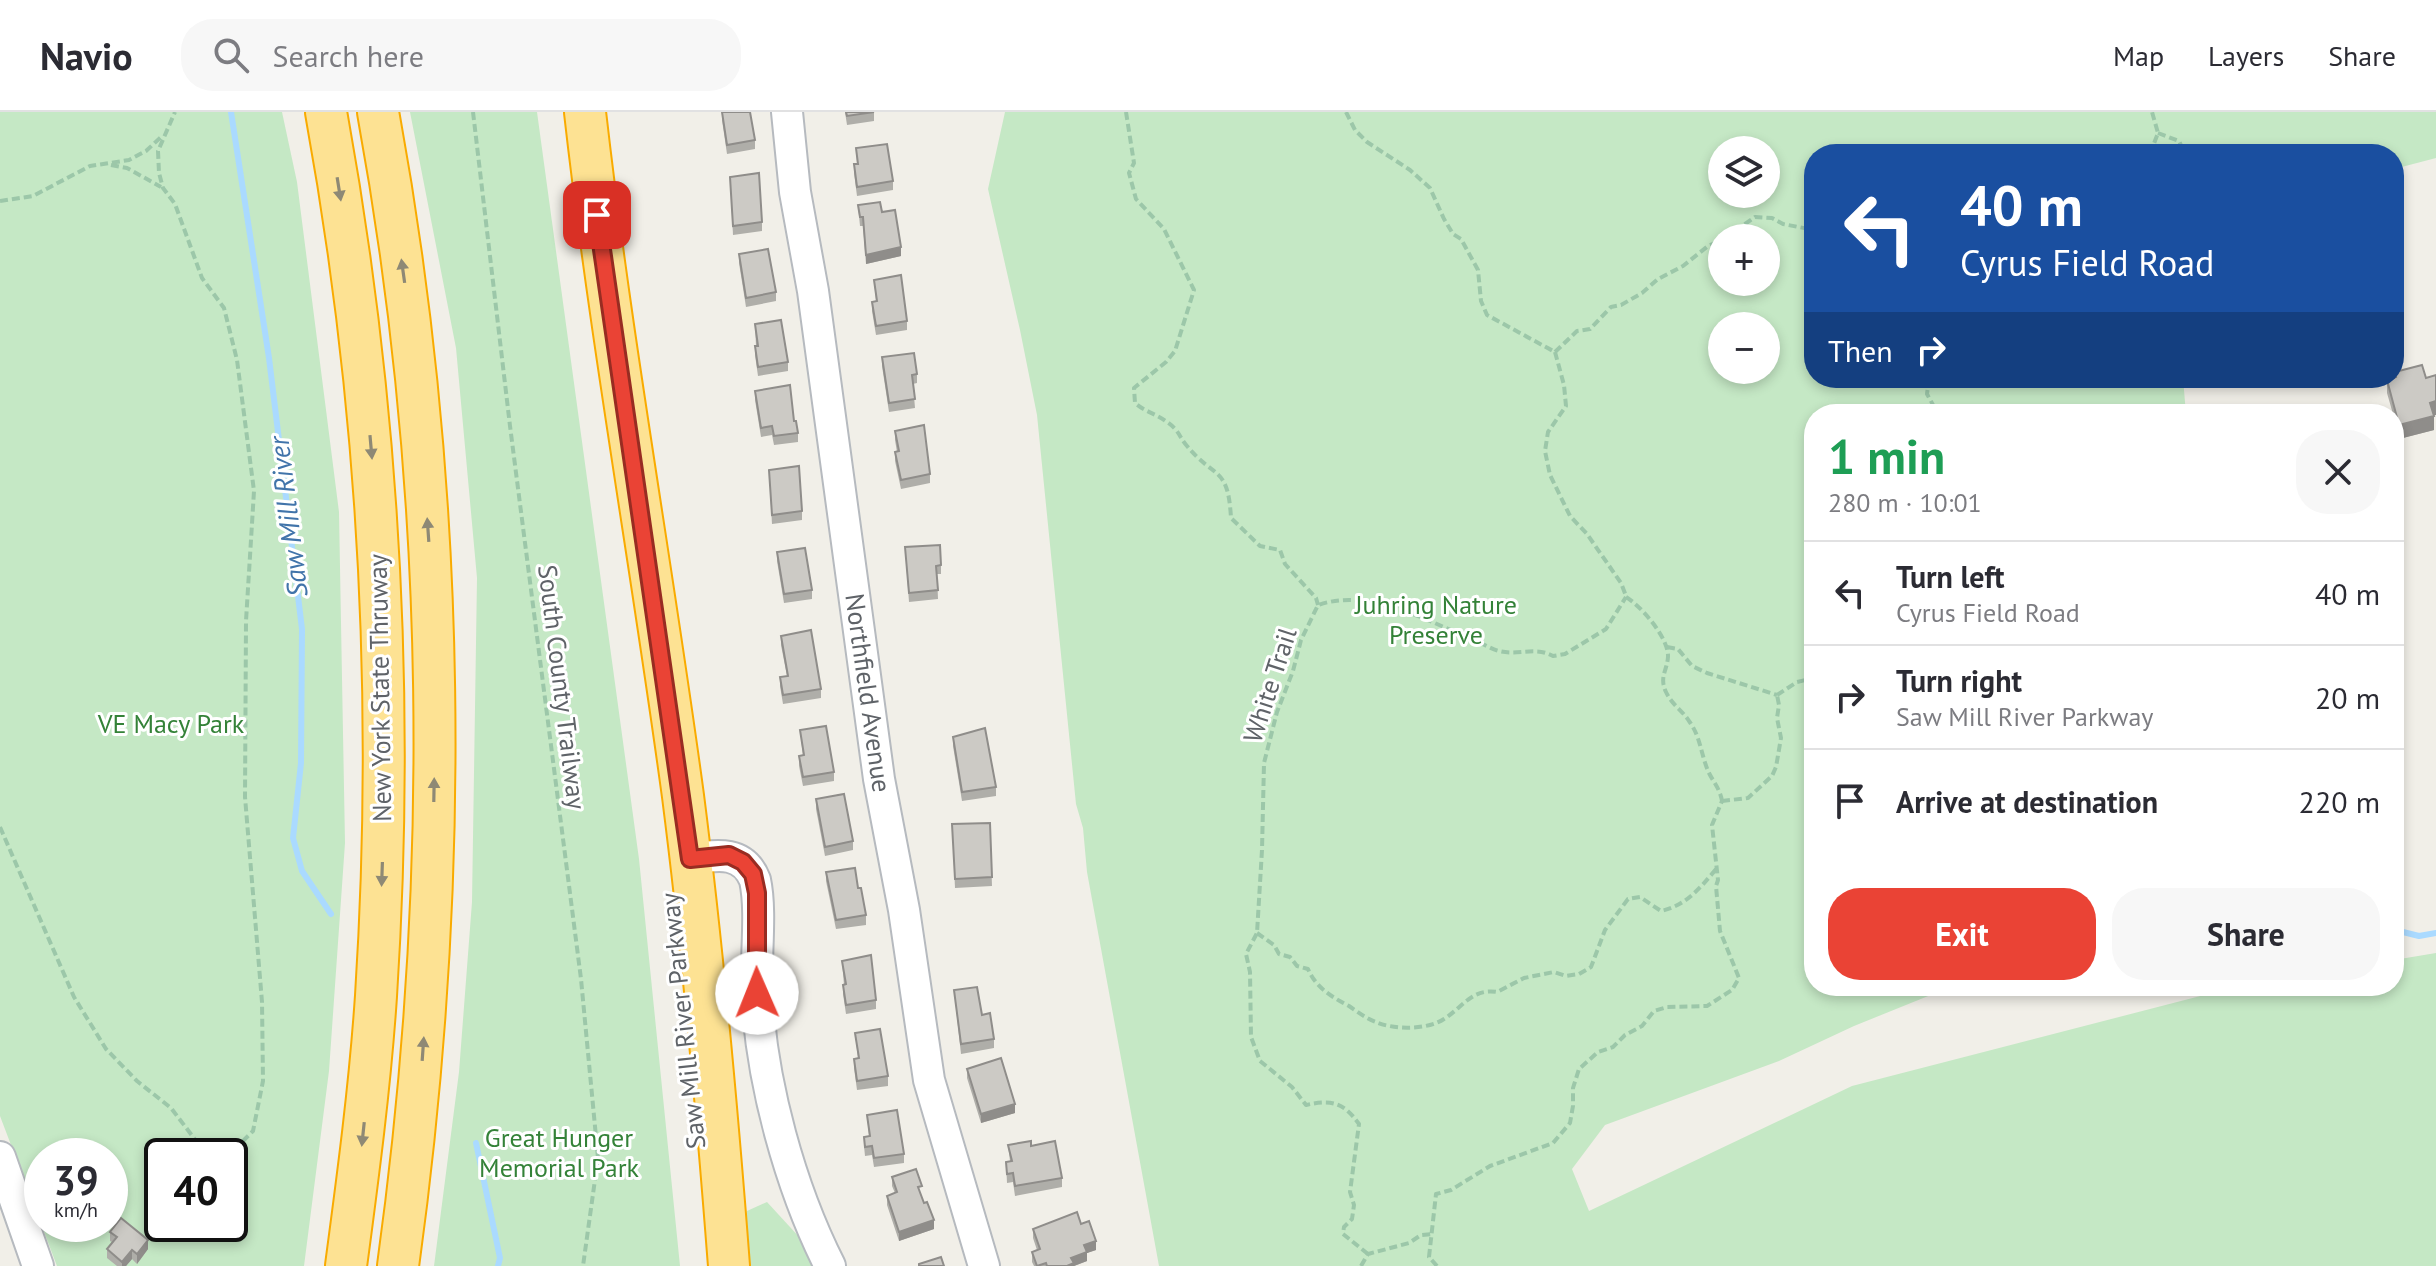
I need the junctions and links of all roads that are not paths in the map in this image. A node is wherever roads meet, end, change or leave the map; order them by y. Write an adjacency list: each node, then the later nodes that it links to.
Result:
1 (326, 112): 9 (highway, New York State Thruway, one-way to 9)
2 (378, 112): 10 (highway, New York State Thruway, one-way to 2)
3 (561, 112): 11 (highway, Saw Mill River Parkway)
4 (585, 112): 6 (highway, Saw Mill River Parkway)
5 (787, 112): 14 (street, Northfield Avenue)
6 (690, 859): 12 (highway, Saw Mill River Parkway); 13 (street)
7 (0, 1157): 8 (street)
8 (38, 1266)
9 (346, 1266)
10 (398, 1266)
11 (705, 1266)
12 (729, 1266)
13 (830, 1266)
14 (984, 1266)

